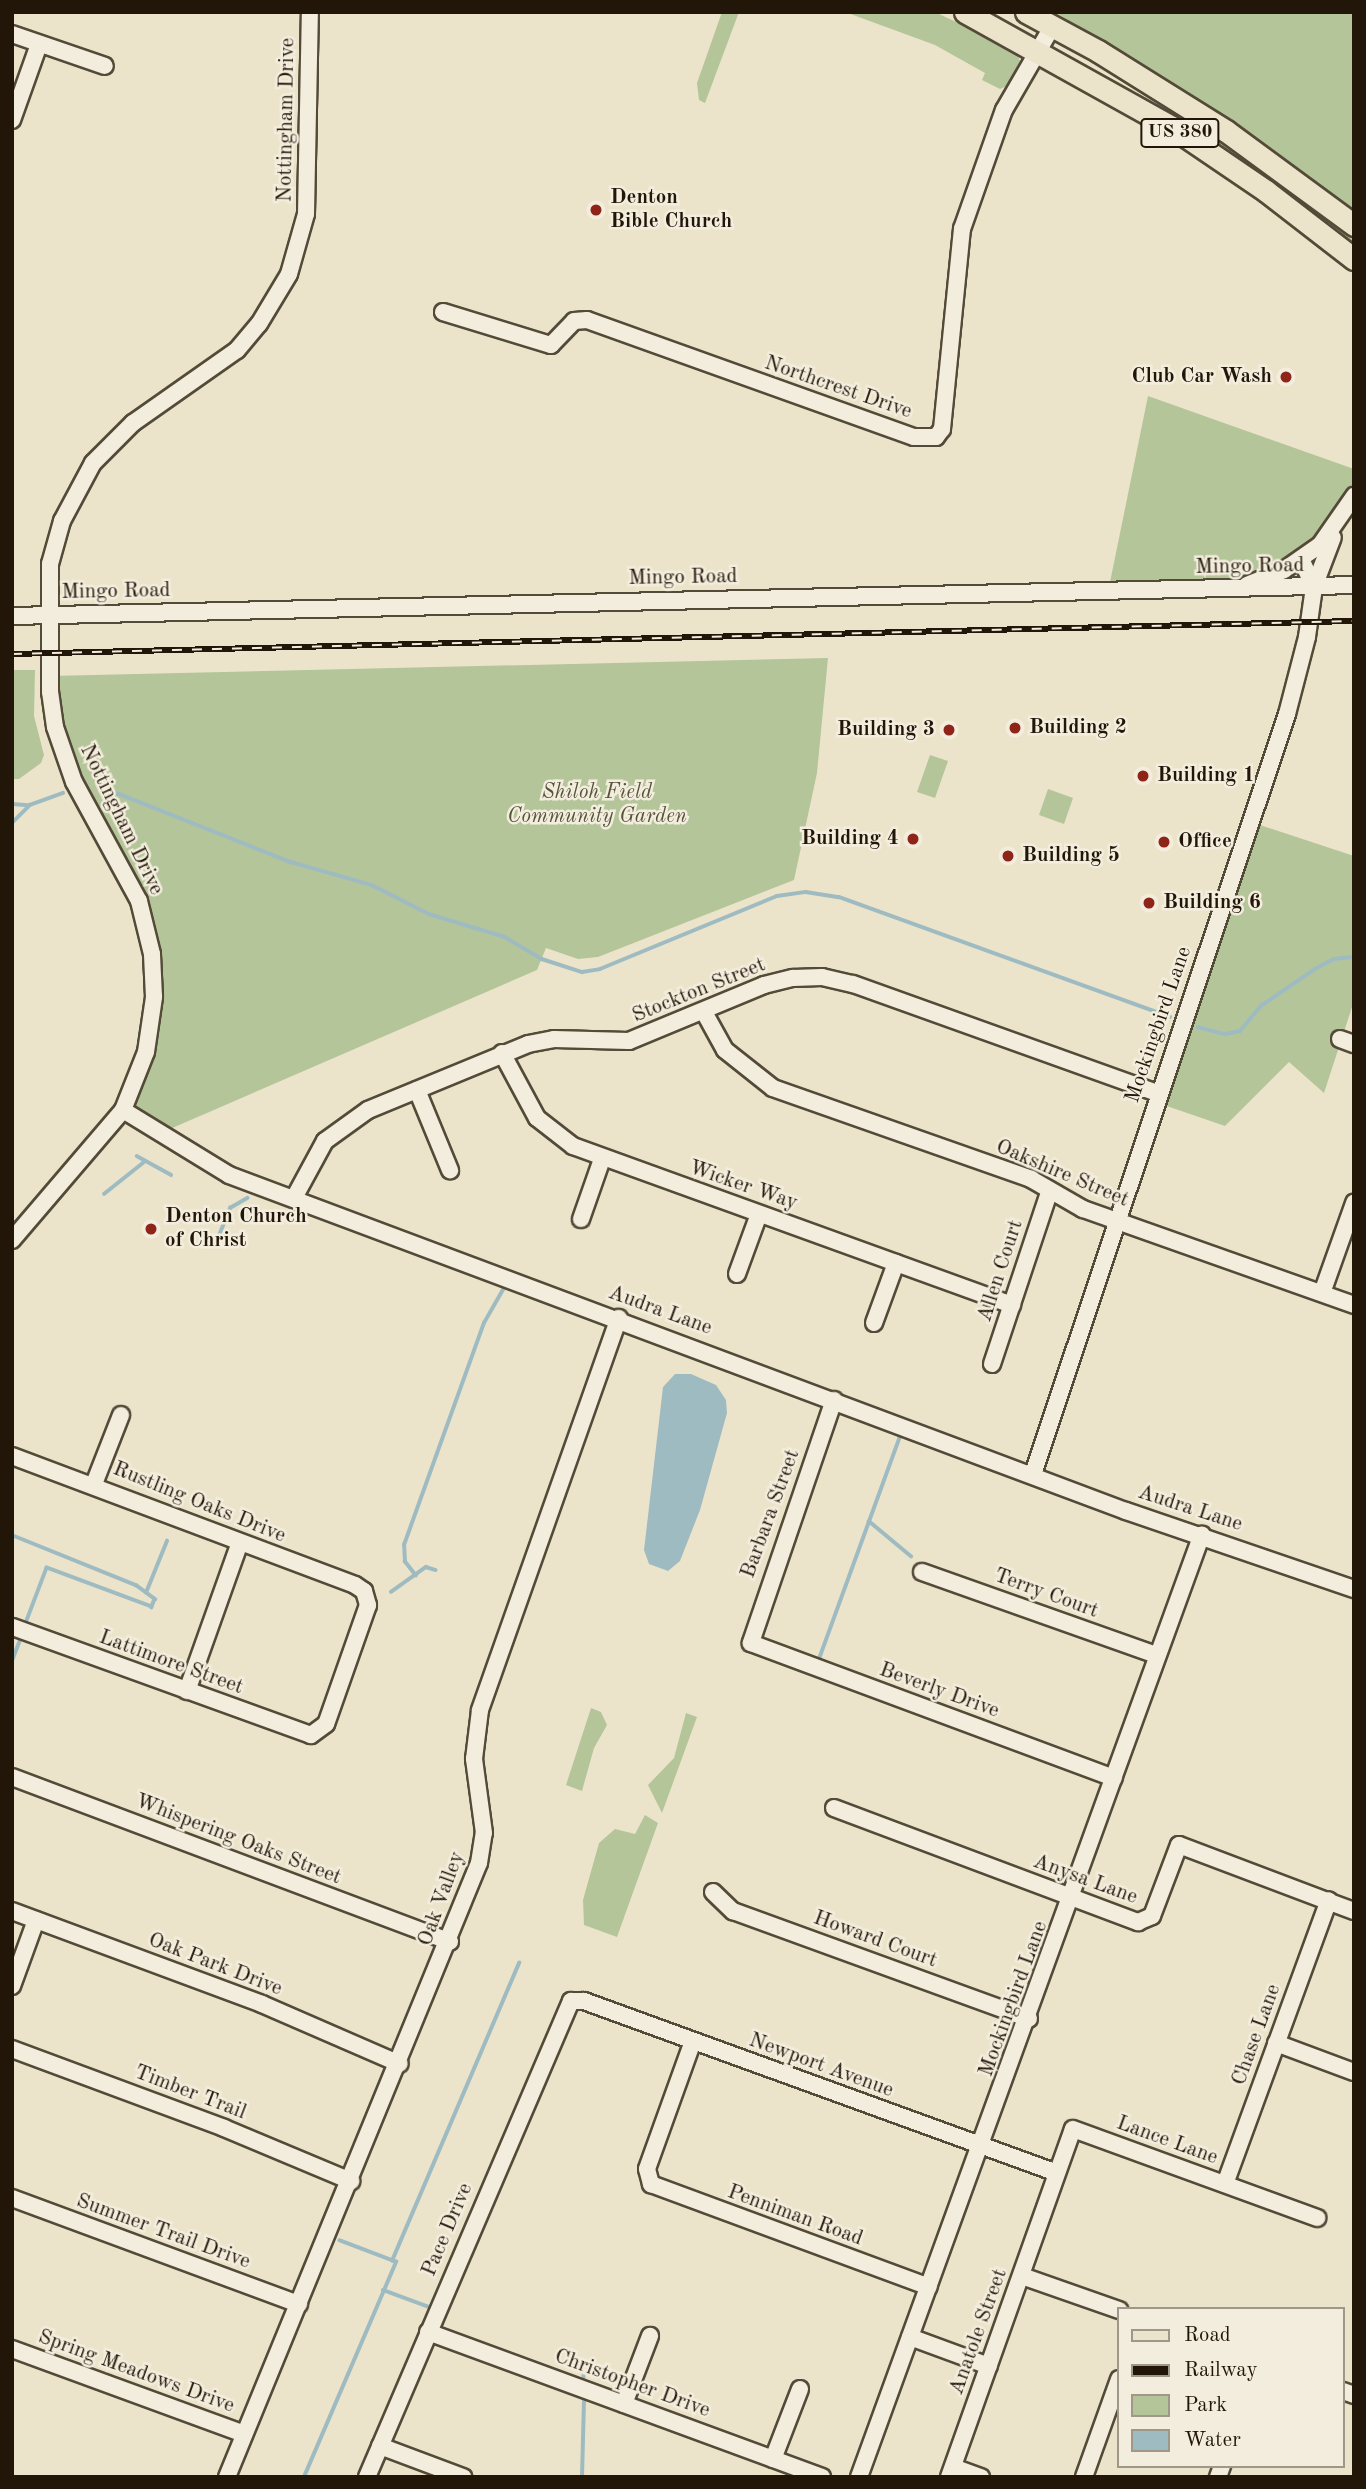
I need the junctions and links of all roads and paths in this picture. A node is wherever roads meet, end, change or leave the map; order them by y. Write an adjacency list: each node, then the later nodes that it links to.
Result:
1 (310, 12): 19 (street, Nottingham Drive)
2 (965, 12): 7 (main road, US 380)
3 (1026, 12): 4 (main road, US 380)
4 (1053, 26): 7 (street, Northcrest Drive); 10 (main road, US 380)
5 (12, 34): 6 (street)
6 (40, 44): 8 (street); 9 (street)
7 (1036, 50): 11 (main road, US 380); 12 (street, Northcrest Drive)
8 (105, 66)
9 (12, 121)
10 (1354, 225)
11 (1354, 259)
12 (443, 312)
13 (1354, 496): 14 (street)
14 (1340, 521): 15 (street); 17 (street, Mockingbird Lane)
15 (1301, 559): 17 (street); 18 (street)
16 (1354, 585): 17 (street, Mingo Road)
17 (1314, 587): 18 (street, Mingo Road); 24 (street, Mockingbird Lane)
18 (1221, 588): 19 (street, Mingo Road)
19 (48, 615): 20 (street, Mingo Road); 25 (street, Nottingham Drive)
20 (12, 616)
21 (704, 1012): 22 (street, Stockton Street); 24 (street, Stockton Street); 28 (street, Oakshire Street)
22 (502, 1053): 23 (street, Stockton Street); 26 (street, Wicker Way)
23 (416, 1090): 27 (street); 29 (street, Stockton Street)
24 (1158, 1093): 33 (street, Mockingbird Lane)
25 (123, 1110): 29 (street, Audra Lane); 34 (street)
26 (602, 1159): 31 (street, Wicker Way); 32 (street)
27 (450, 1170)
28 (1049, 1190): 33 (street, Oakshire Street); 38 (street, Allen Court)
29 (294, 1198): 40 (street, Audra Lane)
30 (1354, 1203): 37 (street)
31 (759, 1214): 35 (street, Wicker Way); 36 (street)
32 (581, 1219)
33 (1117, 1221): 37 (street, Oakshire Street); 46 (street, Mockingbird Lane)
34 (12, 1240)
35 (896, 1263): 38 (street, Wicker Way); 41 (street)
36 (737, 1274)
37 (1322, 1293): 39 (street, Oakshire Street)
38 (1013, 1305): 42 (street, Allen Court)
39 (1354, 1305)
40 (619, 1318): 43 (street, Audra Lane); 66 (street, Oak Valley)
41 (874, 1324)
42 (992, 1364)
43 (834, 1400): 46 (street, Audra Lane); 53 (street, Barbara Street)
44 (121, 1415): 47 (street)
45 (12, 1456): 47 (street, Rustling Oaks Drive)
46 (1033, 1474): 48 (street, Audra Lane)
47 (94, 1483): 49 (street, Rustling Oaks Drive)
48 (1202, 1534): 51 (street, Audra Lane); 54 (street, Mockingbird Lane)
49 (239, 1545): 55 (street); 56 (street, Rustling Oaks Drive)
50 (922, 1572): 54 (street, Terry Court)
51 (1354, 1589)
52 (12, 1627): 55 (street, Lattimore Street)
53 (751, 1643): 58 (street, Beverly Drive)
54 (1156, 1655): 58 (street, Mockingbird Lane)
55 (187, 1691): 56 (street, Lattimore Street)
56 (317, 1735)
57 (12, 1777): 66 (street, Whispering Oaks Street)
58 (1114, 1778): 61 (street, Mockingbird Lane)
59 (834, 1808): 61 (street, Anysa Lane)
60 (713, 1892): 69 (street, Howard Court)
61 (1072, 1899): 62 (street, Anysa Lane); 69 (street, Mockingbird Lane)
62 (1329, 1900): 64 (street, Anysa Lane); 71 (street, Chase Lane)
63 (12, 1911): 65 (street, Oak Park Drive)
64 (1354, 1911)
65 (36, 1920): 67 (street); 73 (street, Oak Park Drive)
66 (450, 1942): 73 (street, Oak Valley)
67 (12, 1986)
68 (571, 2001): 70 (street, Newport Avenue); 86 (street, Pace Drive)
69 (1029, 2019): 75 (street, Mockingbird Lane)
70 (693, 2041): 75 (street, Newport Avenue); 83 (street, Penniman Road)
71 (1276, 2043): 74 (street); 78 (street, Chase Lane)
72 (12, 2049): 77 (street, Timber Trail)
73 (400, 2064): 77 (street, Oak Valley)
74 (1354, 2072)
75 (981, 2147): 76 (street, Newport Avenue); 83 (street, Mockingbird Lane)
76 (1057, 2173): 78 (street, Lance Lane); 80 (street, Lance Lane)
77 (351, 2182): 84 (street, Oak Valley)
78 (1225, 2184): 81 (street, Lance Lane)
79 (12, 2198): 84 (street, Summer Trail Drive)
80 (1048, 2200): 82 (street, Anatole Street)
81 (1317, 2218)
82 (1022, 2276): 85 (street); 90 (street, Anatole Street)
83 (929, 2287): 88 (street, Mockingbird Lane)
84 (299, 2304): 94 (street, Oak Valley)
85 (1118, 2310)
86 (428, 2332): 93 (street, Christopher Drive); 95 (street, Pace Drive)
87 (650, 2336): 93 (street)
88 (911, 2337): 90 (street); 102 (street, Mockingbird Lane)
89 (12, 2348): 94 (street, Spring Meadows Drive)
90 (989, 2365): 97 (street, Anatole Street)
91 (1118, 2382): 104 (street)
92 (800, 2389): 96 (street)
93 (624, 2404): 96 (street, Christopher Drive)
94 (244, 2434): 98 (street, Oak Valley)
95 (380, 2446): 99 (street, Pace Drive); 100 (street)
96 (773, 2459): 101 (street, Christopher Drive)
97 (951, 2472): 103 (street)
98 (227, 2477)
99 (367, 2477)
100 (463, 2477)
101 (822, 2477)
102 (859, 2477)
103 (981, 2477)
104 (1084, 2477)

